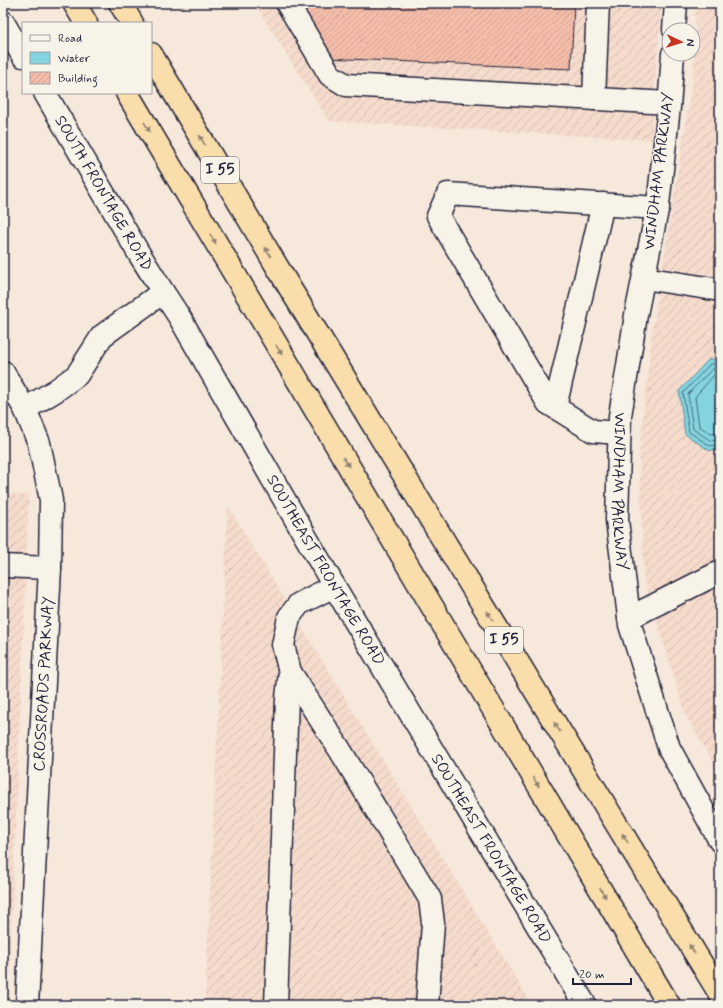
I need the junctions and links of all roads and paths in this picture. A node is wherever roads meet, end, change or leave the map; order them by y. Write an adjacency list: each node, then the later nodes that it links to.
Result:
1 (74, 3): 7 (highway)
2 (120, 3): 8 (highway)
3 (287, 3): 15 (street)
4 (598, 3): 15 (street)
5 (676, 3): 9 (street)
6 (3, 22): 10 (street)
7 (85, 22)
8 (131, 22)
9 (675, 22)
10 (22, 54)
11 (152, 56): 33 (highway, I 55, one-way to 11)
12 (672, 62): 16 (street, WINDHAM PARKWAY)
13 (45, 94): 21 (street, SOUTH FRONTAGE ROAD)
14 (128, 94): 38 (highway, I 55, one-way to 38)
15 (594, 99): 16 (street)
16 (669, 103): 18 (street, WINDHAM PARKWAY)
17 (603, 204): 18 (street); 23 (street); 23 (street)
18 (658, 208): 19 (street, WINDHAM PARKWAY)
19 (644, 278): 20 (street); 25 (street, WINDHAM PARKWAY)
20 (720, 290)
21 (163, 292): 24 (street); 29 (street, SOUTHEAST FRONTAGE ROAD)
22 (3, 372): 24 (street, CROSSROADS PARKWAY)
23 (555, 407): 25 (street)
24 (25, 409): 27 (street, CROSSROADS PARKWAY)
25 (619, 434): 30 (street, WINDHAM PARKWAY)
26 (3, 566): 27 (street)
27 (50, 568): 34 (street, CROSSROADS PARKWAY)
28 (720, 572): 30 (street)
29 (334, 586): 31 (street); 37 (street, SOUTHEAST FRONTAGE ROAD)
30 (629, 618): 32 (street, WINDHAM PARKWAY)
31 (290, 672): 35 (street); 36 (street)
32 (720, 841)
33 (720, 994)
34 (27, 1005)
35 (276, 1005)
36 (427, 1005)
37 (585, 1005)
38 (669, 1005)

